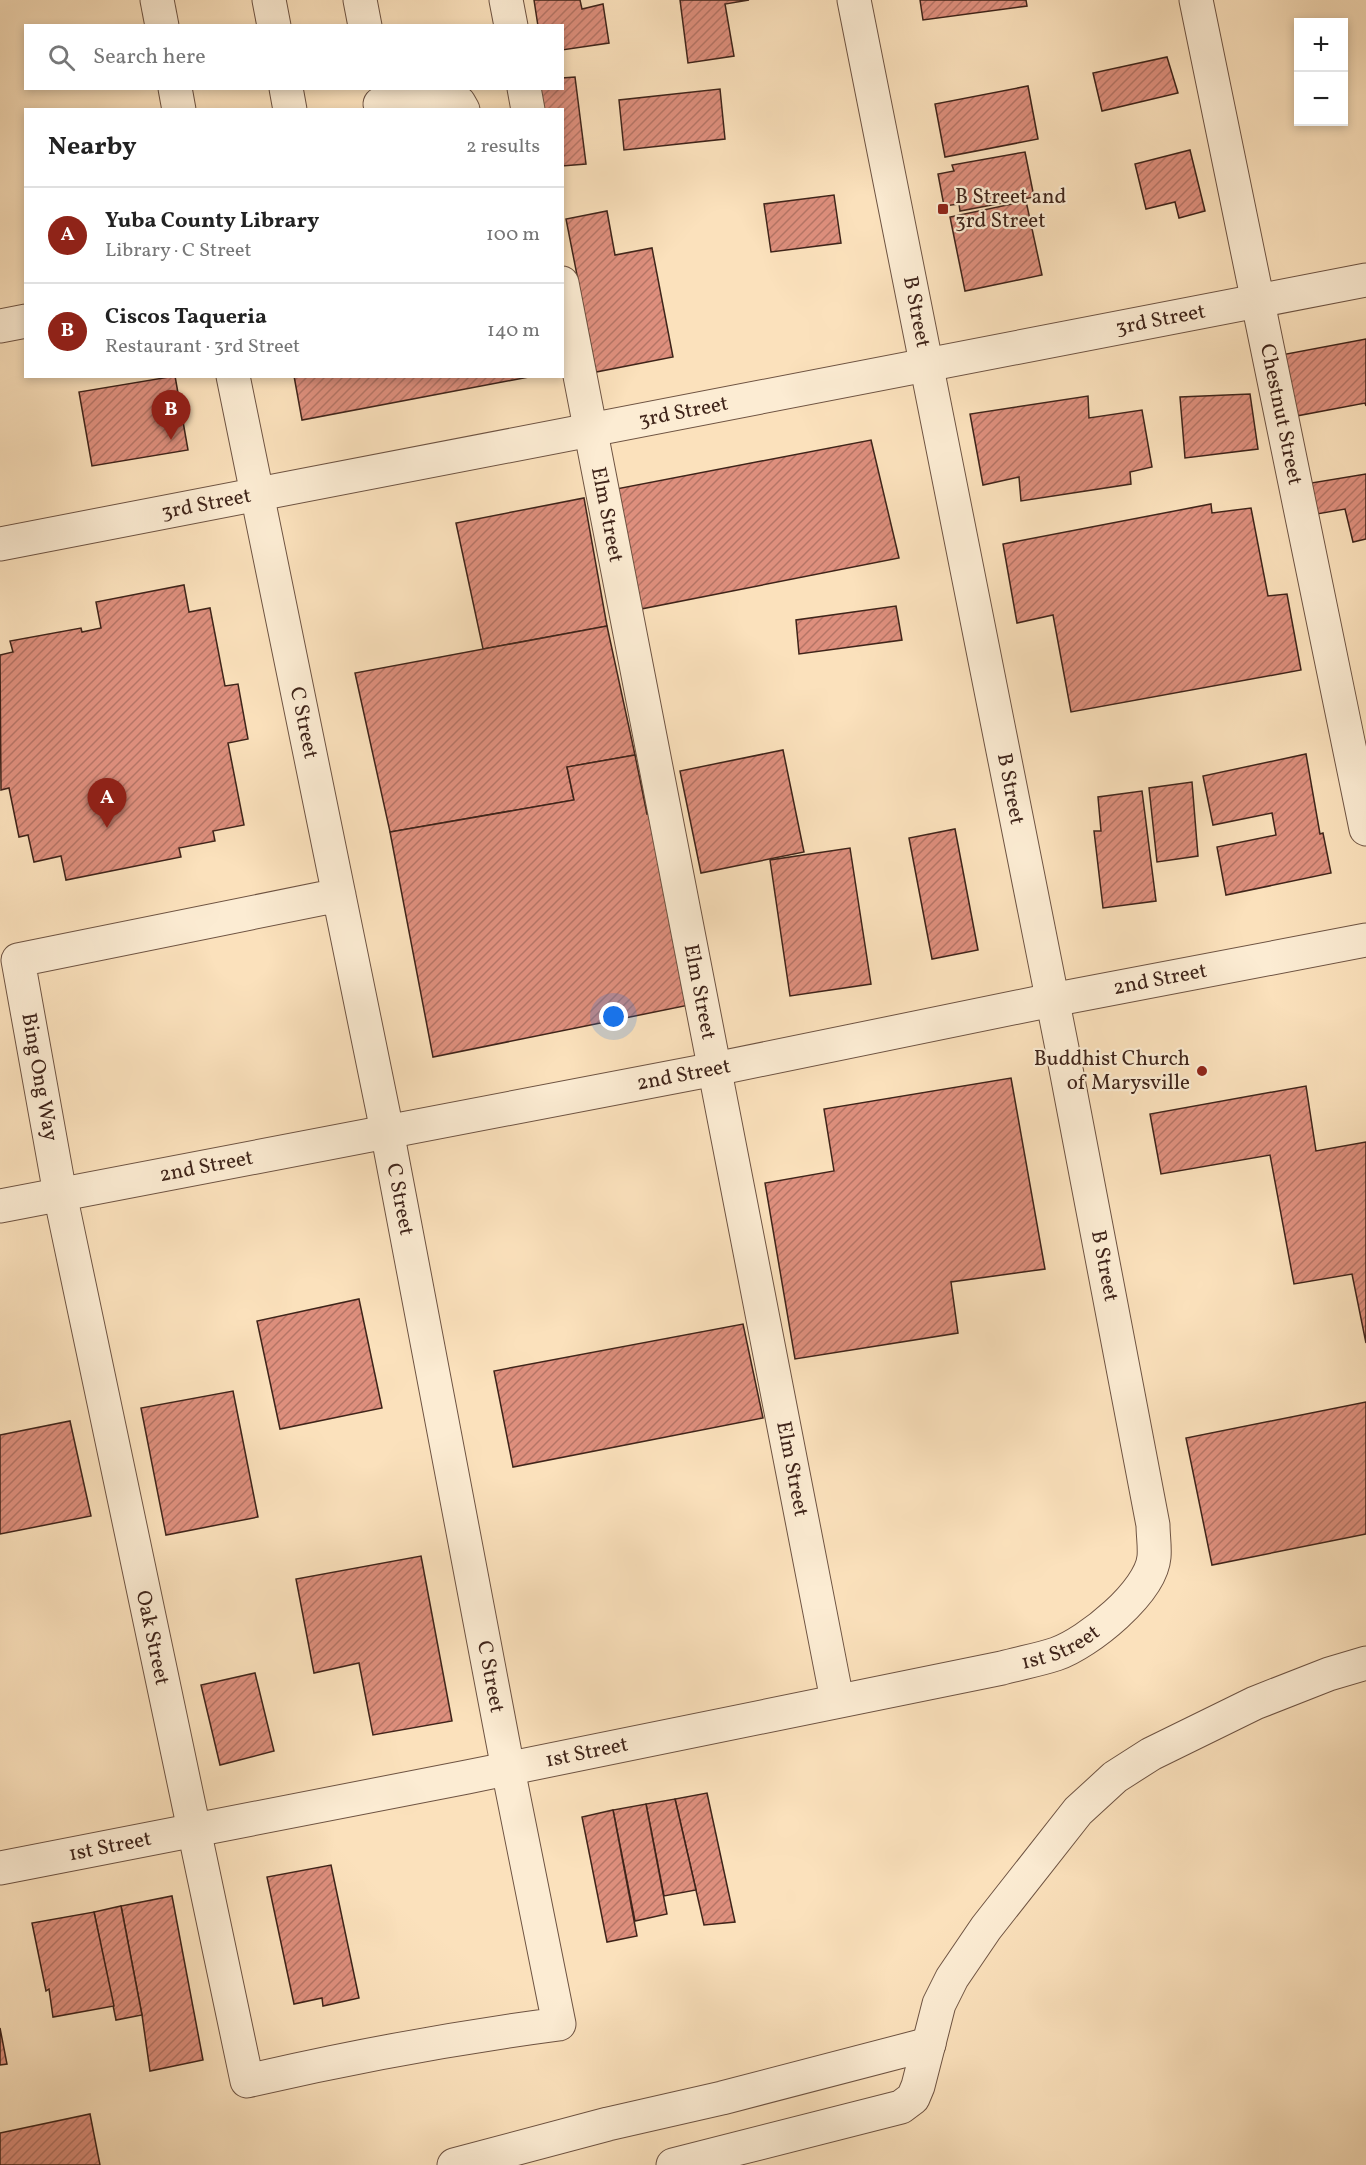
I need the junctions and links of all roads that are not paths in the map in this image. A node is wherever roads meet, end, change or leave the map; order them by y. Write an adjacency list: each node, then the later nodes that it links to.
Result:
1 (157, 0): 7 (street)
2 (269, 0): 8 (street)
3 (360, 0): 9 (street)
4 (506, 0): 10 (street)
5 (854, 0): 24 (street, B Street)
6 (1196, 0): 21 (street, Chestnut Street)
7 (162, 24)
8 (274, 24)
9 (365, 24)
10 (511, 24)
11 (175, 90): 15 (street)
12 (286, 90): 16 (street)
13 (524, 90): 18 (street)
14 (379, 101): 17 (street)
15 (179, 108)
16 (290, 108)
17 (462, 108)
18 (528, 108)
19 (1366, 280): 21 (street, 3rd Street)
20 (564, 293): 26 (street, Elm Street)
21 (1257, 301): 24 (street, 3rd Street); 29 (street, Chestnut Street)
22 (24, 321): 23 (street)
23 (0, 326)
24 (926, 365): 26 (street, 3rd Street); 32 (street, B Street)
25 (233, 378): 27 (street, C Street)
26 (592, 430): 27 (street, 3rd Street); 33 (street, Elm Street)
27 (256, 494): 28 (street, 3rd Street); 30 (street, C Street)
28 (0, 544)
29 (1366, 829)
30 (339, 895): 34 (street, C Street); 35 (street, Bing Ong Way)
31 (1366, 940): 32 (street, 2nd Street)
32 (1052, 1000): 33 (street, 2nd Street); 37 (street, B Street)
33 (715, 1069): 34 (street, 2nd Street); 39 (street, Elm Street)
34 (387, 1131): 35 (street, 2nd Street); 40 (street, C Street)
35 (60, 1194): 36 (street, 2nd Street); 41 (street, Oak Street)
36 (0, 1206)
37 (1147, 1579): 39 (street, 1st Street)
38 (1366, 1663): 43 (street)
39 (837, 1700): 40 (street, 1st Street)
40 (508, 1769): 41 (street, 1st Street); 44 (street, C Street)
41 (192, 1829): 42 (street, 1st Street); 44 (street, Oak Street)
42 (0, 1868)
43 (929, 2044): 45 (street); 46 (street)
44 (247, 2081)
45 (454, 2165)
46 (674, 2165)

